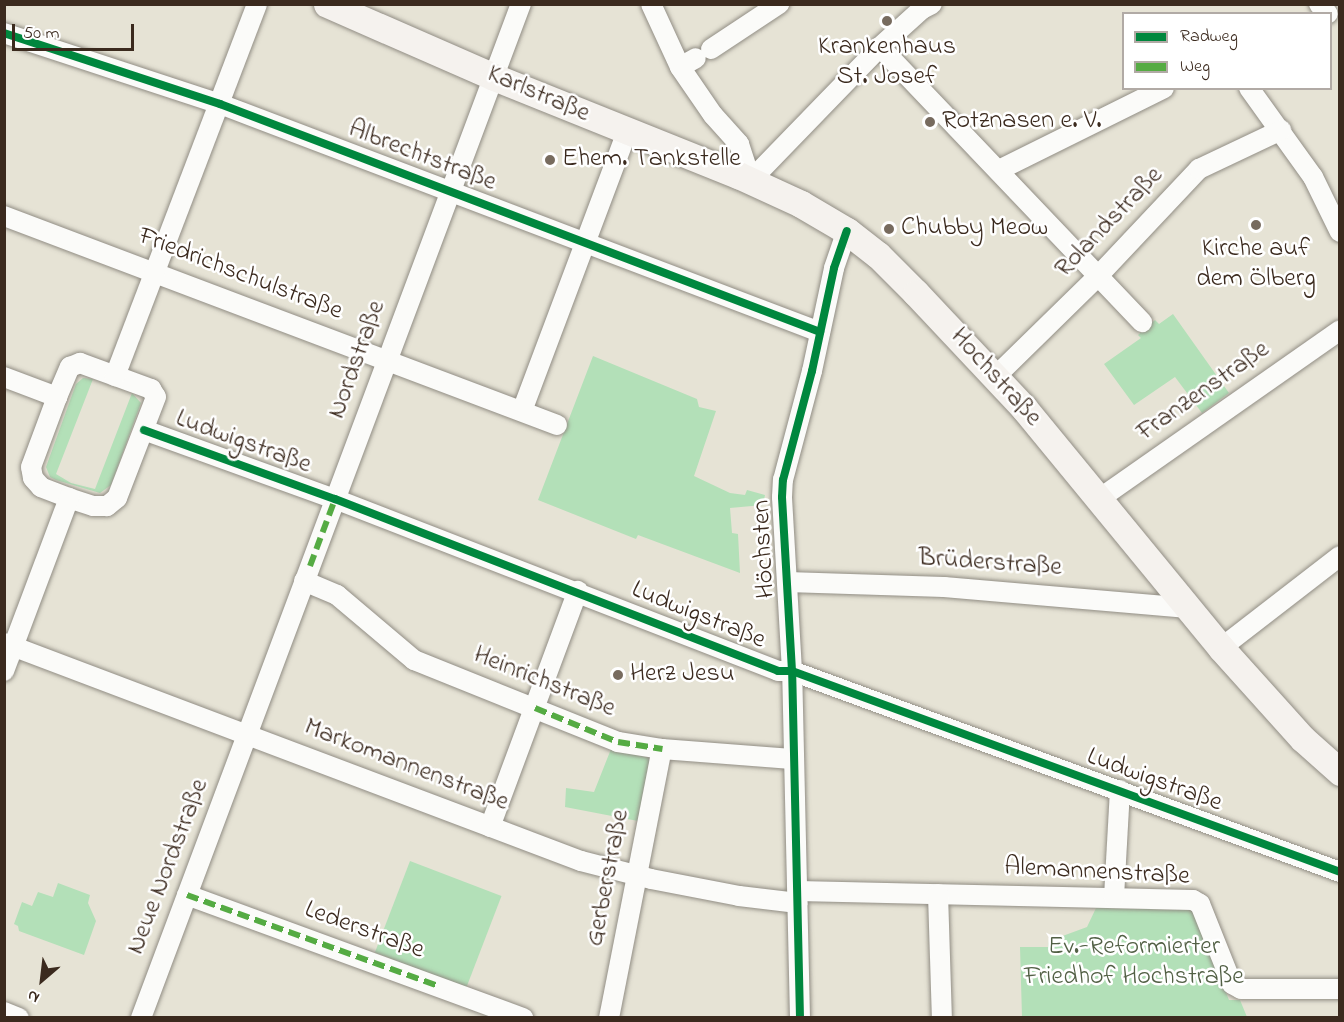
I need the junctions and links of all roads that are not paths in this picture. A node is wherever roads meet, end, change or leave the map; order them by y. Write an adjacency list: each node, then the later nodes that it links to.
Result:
1 (257, 4): 13 (street)
2 (327, 4): 10 (main road, Karlstraße)
3 (521, 4): 10 (street, Nordstraße)
4 (651, 4): 9 (street)
5 (779, 4): 9 (street)
6 (932, 4): 8 (street)
7 (4, 33): 13 (street, Albrechtstraße)
8 (880, 47): 16 (street); 17 (street)
9 (696, 58): 17 (street)
10 (494, 77): 15 (main road, Karlstraße); 18 (street, Nordstraße)
11 (1160, 90): 16 (street)
12 (1251, 90): 14 (street)
13 (220, 104): 18 (street, Albrechtstraße); 23 (street)
14 (1281, 130): 21 (street); 24 (street, Rolandstraße)
15 (627, 132): 17 (main road, Karlstraße); 22 (street)
16 (999, 170): 24 (street)
17 (751, 180): 20 (main road, Hochstraße)
18 (450, 189): 22 (street, Albrechtstraße); 28 (street, Nordstraße)
19 (4, 216): 23 (street, Friedrichschulstraße)
20 (847, 231): 27 (street, Höchsten); 31 (main road, Hochstraße)
21 (1340, 232)
22 (586, 243): 27 (street, Albrechtstraße); 33 (street)
23 (156, 272): 28 (street, Friedrichschulstraße); 29 (street)
24 (1099, 275): 25 (street); 31 (street, Rolandstraße)
25 (1142, 322)
26 (1340, 330): 38 (street, Franzenstraße)
27 (820, 332): 41 (street, Höchsten)
28 (388, 360): 33 (street, Friedrichschulstraße); 37 (street, Nordstraße)
29 (116, 376): 32 (street); 35 (street)
30 (4, 377): 32 (street)
31 (995, 377): 38 (main road, Hochstraße)
32 (57, 398): 36 (street)
33 (522, 411): 34 (street, Friedrichschulstraße)
34 (556, 425)
35 (144, 430): 36 (street); 37 (street, Ludwigstraße)
36 (69, 498): 44 (street)
37 (335, 499): 40 (street, Nordstraße); 42 (street, Ludwigstraße)
38 (1099, 499): 43 (main road, Hochstraße)
39 (1340, 556): 45 (street)
40 (304, 581): 48 (street, Heinrichstraße); 49 (street, Nordstraße)
41 (787, 582): 43 (street, Brüderstraße); 47 (street, Höchsten)
42 (578, 591): 47 (street, Ludwigstraße); 48 (street)
43 (1188, 608): 45 (main road, Hochstraße)
44 (9, 644): 46 (street); 49 (street, Markomannenstraße)
45 (1221, 648): 52 (main road, Hochstraße)
46 (4, 671)
47 (792, 672): 51 (street, Höchsten); 53 (street, Ludwigstraße)
48 (535, 708): 50 (street, Heinrichstraße); 54 (street)
49 (247, 735): 54 (street, Markomannenstraße); 58 (street, Neue Nordstraße)
50 (662, 749): 51 (street, Heinrichstraße); 56 (street, Gerberstraße)
51 (792, 759): 59 (street, Höchsten)
52 (1340, 771)
53 (1120, 790): 55 (street, Ludwigstraße); 60 (street)
54 (490, 827): 56 (street, Markomannenstraße)
55 (1340, 872)
56 (638, 874): 59 (street, Markomannenstraße); 66 (street, Gerberstraße)
57 (938, 894): 59 (street, Alemannenstraße); 60 (street, Alemannenstraße); 68 (street)
58 (187, 895): 64 (street, Neue Nordstraße); 65 (street, Lederstraße)
59 (798, 897): 67 (street, Höchsten)
60 (1114, 897): 61 (street, Alemannenstraße)
61 (1340, 989)
62 (4, 1012): 63 (street)
63 (20, 1017)
64 (141, 1017)
65 (523, 1017)
66 (609, 1017)
67 (800, 1017)
68 (942, 1017)

